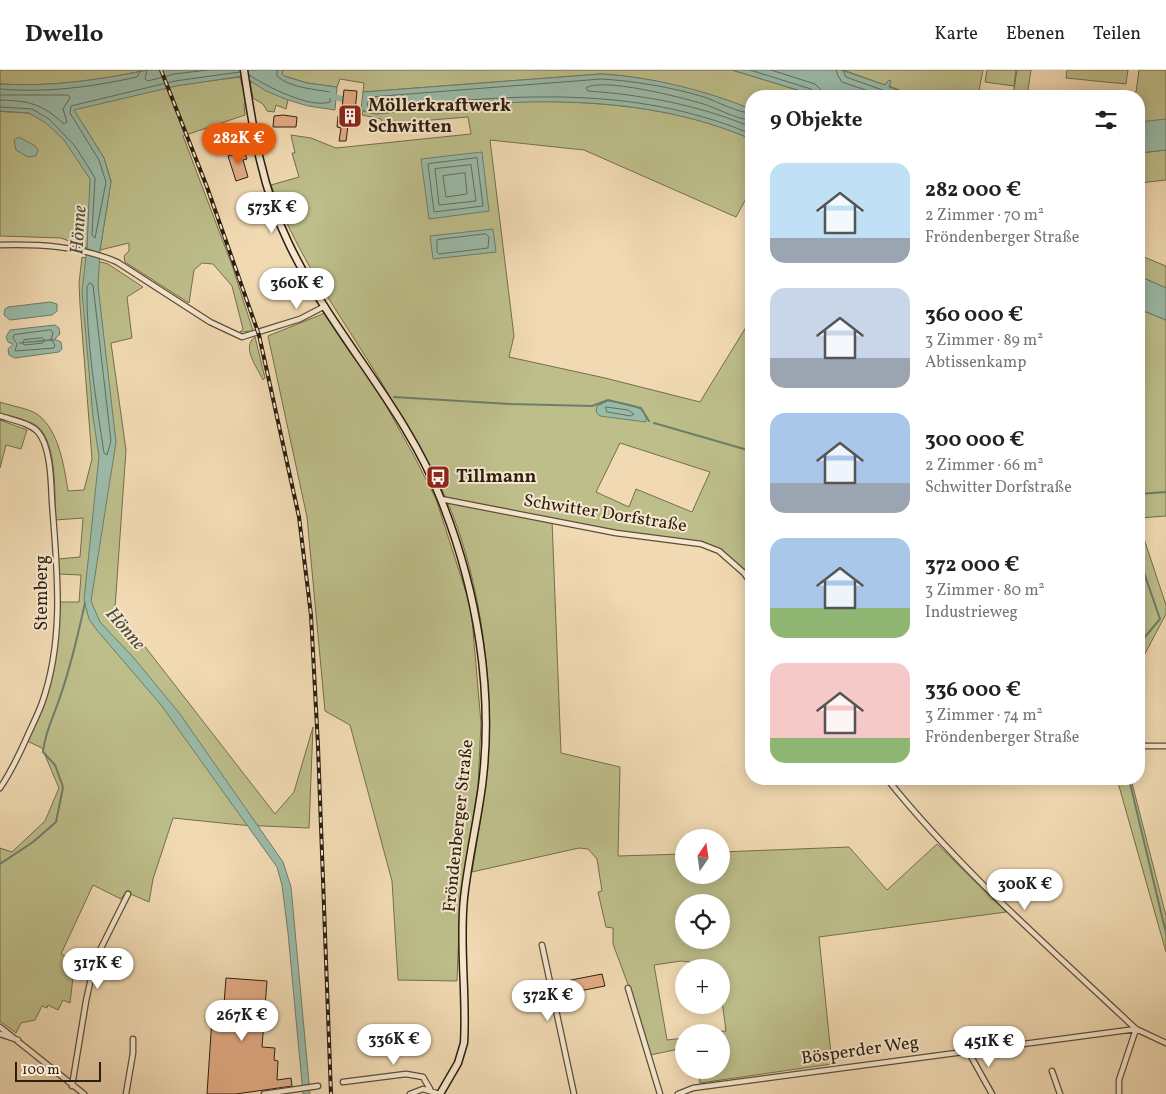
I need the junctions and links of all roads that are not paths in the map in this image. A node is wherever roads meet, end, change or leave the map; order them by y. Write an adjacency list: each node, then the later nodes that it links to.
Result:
1 (244, 70): 3 (main road, Fröndenberger Straße)
2 (0, 245): 3 (street)
3 (325, 306): 5 (main road, Fröndenberger Straße)
4 (0, 416): 10 (street, Stemberg)
5 (441, 499): 6 (street, Schwitter Dorfstraße); 30 (main road, Fröndenberger Straße)
6 (745, 574)
7 (1145, 746): 8 (street)
8 (1166, 746)
9 (892, 785): 15 (street)
10 (0, 788)
11 (128, 894): 23 (street)
12 (542, 945): 31 (street)
13 (628, 988): 32 (street)
14 (0, 1027): 18 (street)
15 (1136, 1029): 19 (street); 20 (street, Bösperder Weg); 36 (street)
16 (0, 1034): 18 (street)
17 (132, 1039): 27 (street)
18 (20, 1040): 23 (street)
19 (1166, 1043)
20 (968, 1051): 33 (street, Bösperder Weg); 34 (street)
21 (1052, 1071): 35 (street)
22 (343, 1082): 25 (street)
23 (72, 1086): 26 (street)
24 (318, 1086): 28 (street)
25 (430, 1089): 29 (street); 30 (street)
26 (84, 1094)
27 (126, 1094)
28 (264, 1094)
29 (410, 1094)
30 (440, 1094)
31 (574, 1094)
32 (660, 1094)
33 (678, 1094)
34 (992, 1094)
35 (1060, 1094)
36 (1119, 1094)

